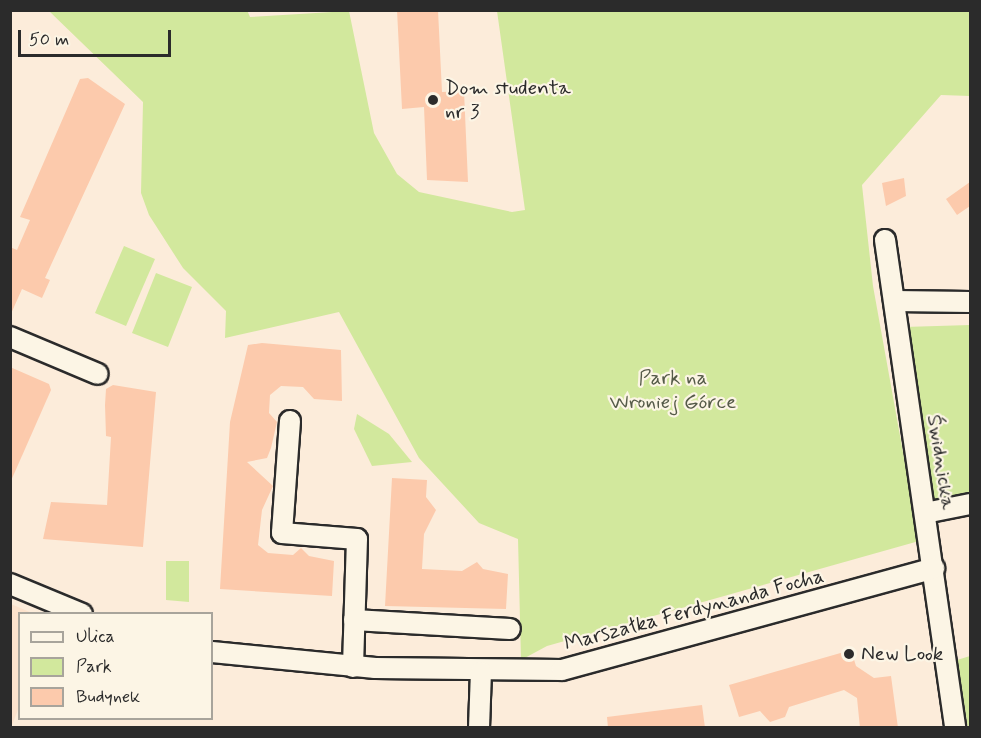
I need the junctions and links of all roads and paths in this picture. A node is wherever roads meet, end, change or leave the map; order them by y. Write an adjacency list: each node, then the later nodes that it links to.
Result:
1 (885, 240): 2 (street, Świdnicka)
2 (895, 301): 3 (street); 8 (street, Świdnicka)
3 (970, 302)
4 (10, 337): 5 (street)
5 (98, 374)
6 (290, 421): 12 (street)
7 (970, 504): 8 (street)
8 (925, 513): 9 (street, Świdnicka)
9 (934, 568): 16 (street, Marszałka Ferdynanda Focha); 18 (street, Świdnicka)
10 (10, 584): 11 (street)
11 (77, 612)
12 (354, 620): 13 (street); 15 (street)
13 (510, 629)
14 (213, 652): 15 (street, Marszałka Ferdynanda Focha)
15 (353, 667): 16 (street, Marszałka Ferdynanda Focha)
16 (481, 672): 17 (street)
17 (479, 728)
18 (955, 728)

